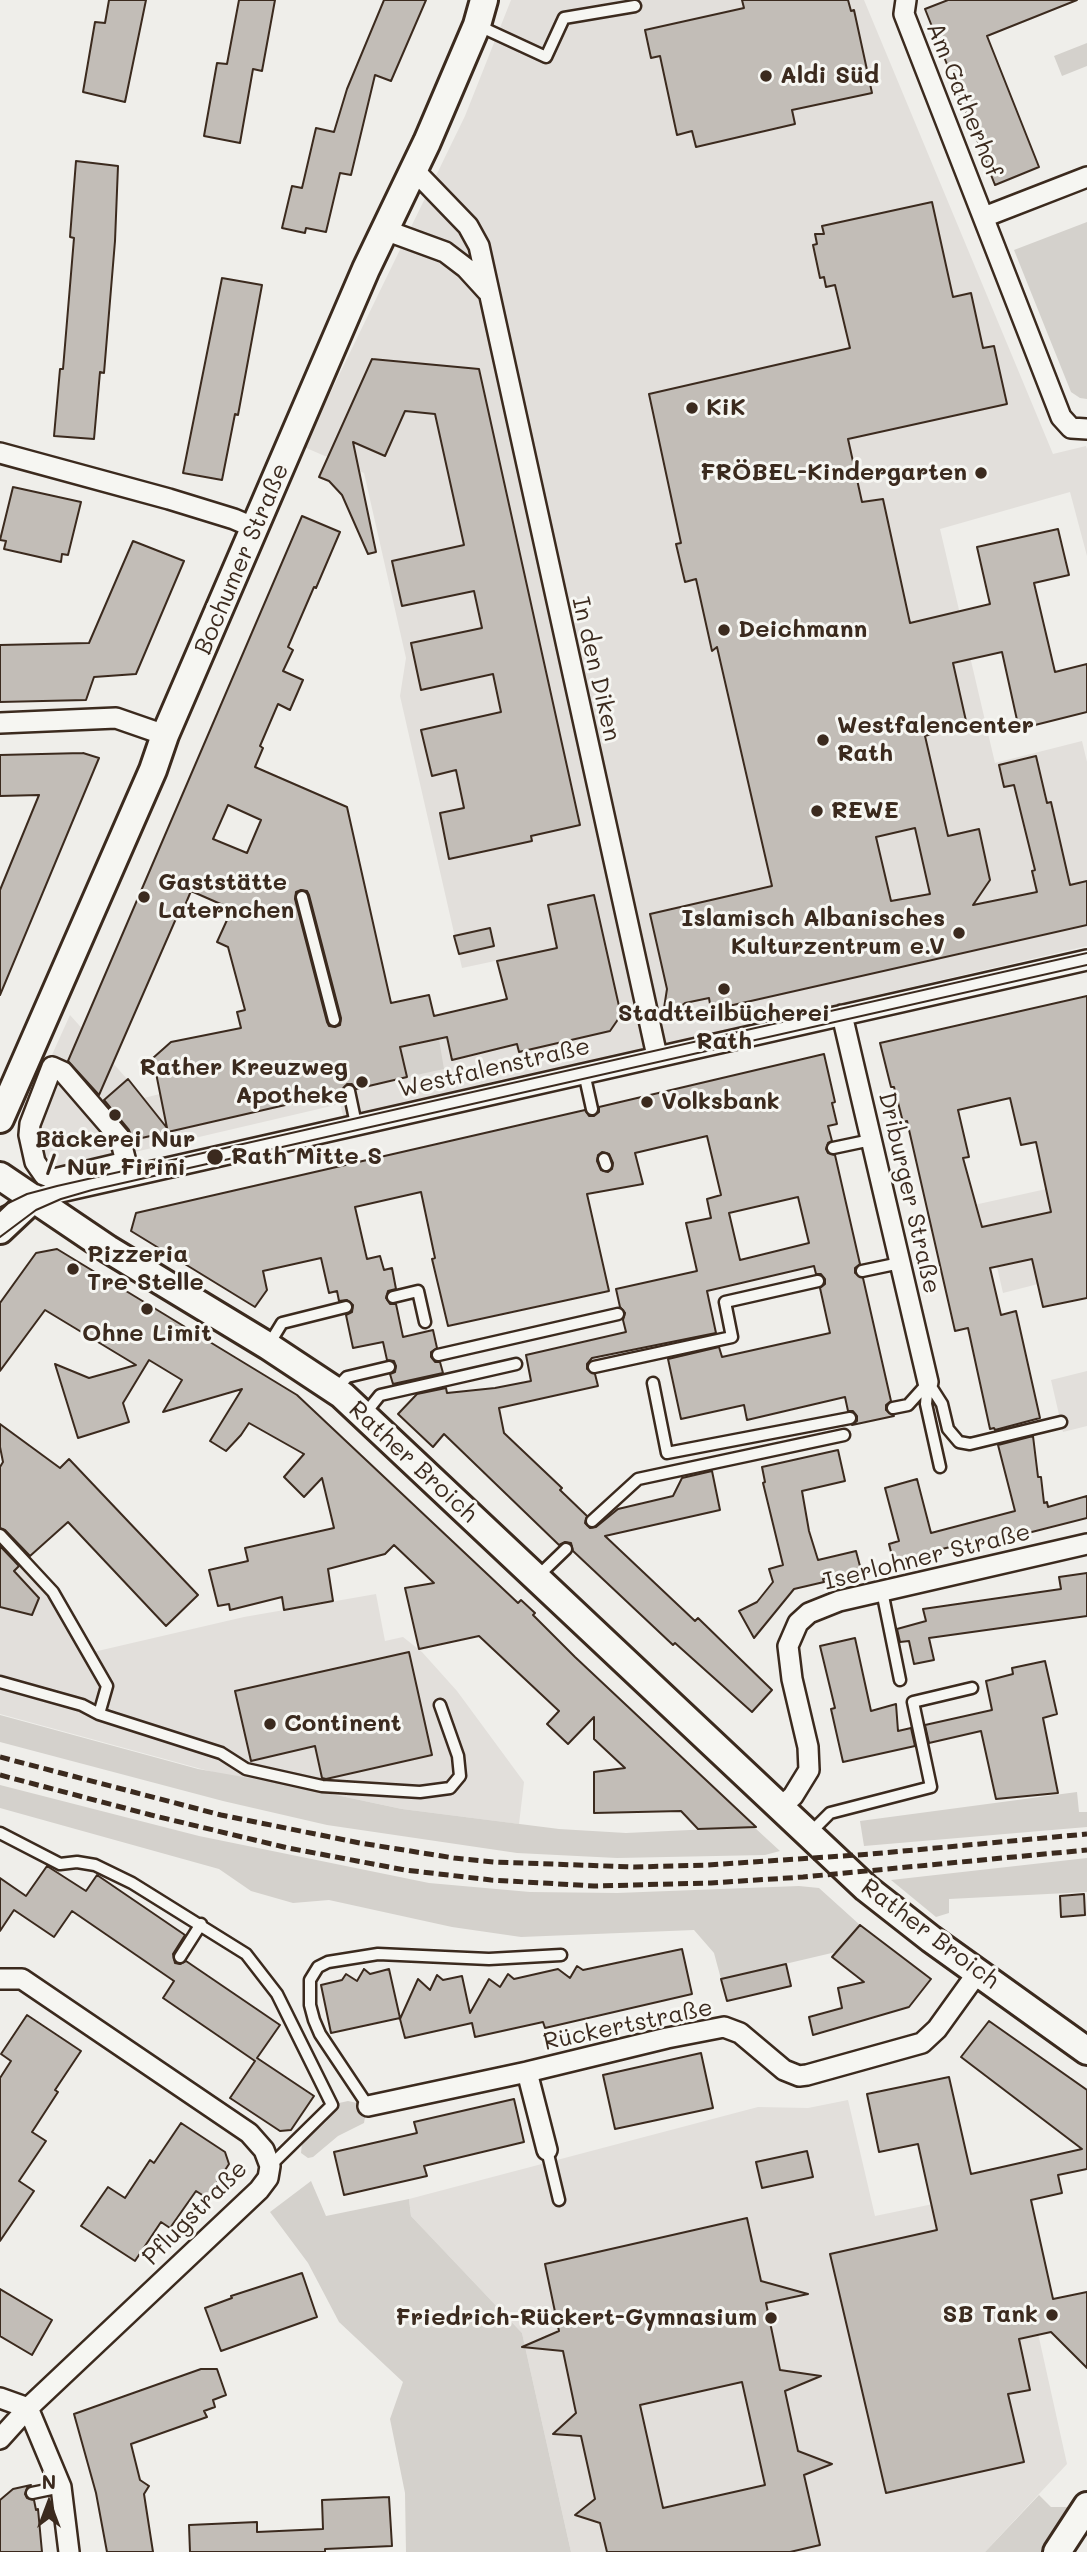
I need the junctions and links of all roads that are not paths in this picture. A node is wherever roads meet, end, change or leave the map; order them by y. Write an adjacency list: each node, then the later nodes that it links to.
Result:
1 (906, 0): 6 (street, Am Gatherhof)
2 (635, 6): 3 (lane)
3 (480, 13): 4 (main road, Bochumer Straße)
4 (414, 170): 7 (main road, Bochumer Straße); 8 (street, In den Diken)
5 (1087, 177): 6 (street, Am Gatherhof)
6 (984, 217): 9 (street, Am Gatherhof)
7 (385, 230): 8 (street); 11 (main road, Bochumer Straße)
8 (488, 292): 18 (street, In den Diken)
9 (1087, 429)
10 (0, 453): 11 (street)
11 (255, 528): 13 (main road, Bochumer Straße)
12 (0, 723): 13 (street)
13 (165, 735): 23 (main road, Bochumer Straße)
14 (302, 897): 17 (lane)
15 (1087, 960): 16 (street, Westfalenstraße)
16 (842, 1015): 18 (street, Westfalenstraße); 25 (street, Driburger Straße)
17 (334, 1020)
18 (657, 1056): 20 (street, Westfalenstraße)
19 (52, 1067): 19 (street)
20 (584, 1073): 22 (lane); 24 (street, Westfalenstraße)
21 (349, 1091): 24 (lane)
22 (592, 1109)
23 (0, 1119)
24 (356, 1124): 28 (street, Westfalenstraße)
25 (871, 1140): 26 (lane); 30 (street, Driburger Straße)
26 (833, 1148)
27 (0, 1176): 28 (main road, Rather Broich)
28 (34, 1198): 29 (main road); 37 (main road, Rather Broich)
29 (0, 1230)
30 (900, 1263): 31 (lane); 42 (street, Driburger Straße)
31 (862, 1271)
32 (818, 1281): 41 (lane)
33 (393, 1297): 36 (lane)
34 (345, 1307): 37 (lane)
35 (618, 1314): 38 (lane)
36 (425, 1322)
37 (268, 1346): 44 (main road, Rather Broich)
38 (438, 1355)
39 (516, 1364): 46 (lane)
40 (389, 1367): 44 (lane)
41 (594, 1367)
42 (928, 1382): 45 (lane); 48 (lane); 50 (lane)
43 (653, 1383): 47 (lane)
44 (334, 1390): 46 (main road, Rather Broich)
45 (892, 1408)
46 (363, 1415): 55 (main road, Rather Broich)
47 (850, 1418)
48 (1061, 1422)
49 (844, 1435): 51 (lane)
50 (940, 1467)
51 (592, 1521)
52 (0, 1535): 61 (lane)
53 (1087, 1544): 56 (street, Iserlohner Straße)
54 (566, 1549): 55 (lane)
55 (537, 1578): 62 (main road, Rather Broich)
56 (882, 1591): 57 (lane); 62 (street, Iserlohner Straße)
57 (900, 1680)
58 (0, 1682): 61 (lane)
59 (972, 1688): 64 (lane)
60 (440, 1705): 61 (lane)
61 (99, 1714)
62 (781, 1807): 64 (main road, Rather Broich)
63 (0, 1833): 65 (lane)
64 (809, 1834): 68 (main road, Rather Broich)
65 (201, 1924): 67 (lane); 74 (lane)
66 (561, 1955): 72 (lane)
67 (180, 1957)
68 (978, 1972): 70 (main road, Rather Broich); 71 (street, Rückertstraße)
69 (0, 1979): 74 (street, Pflugstraße)
70 (1087, 2051)
71 (527, 2071): 72 (street, Rückertstraße); 73 (street, Rückertstraße)
72 (368, 2106)
73 (547, 2150): 75 (lane)
74 (270, 2166): 77 (street, Pflugstraße)
75 (559, 2200)
76 (0, 2398): 77 (street)
77 (28, 2408): 78 (street, Pflugstraße); 79 (street)
78 (0, 2439)
79 (60, 2485): 80 (lane); 82 (street)
80 (32, 2493)
81 (1087, 2506): 83 (main road)
82 (69, 2552)
83 (1057, 2552)

